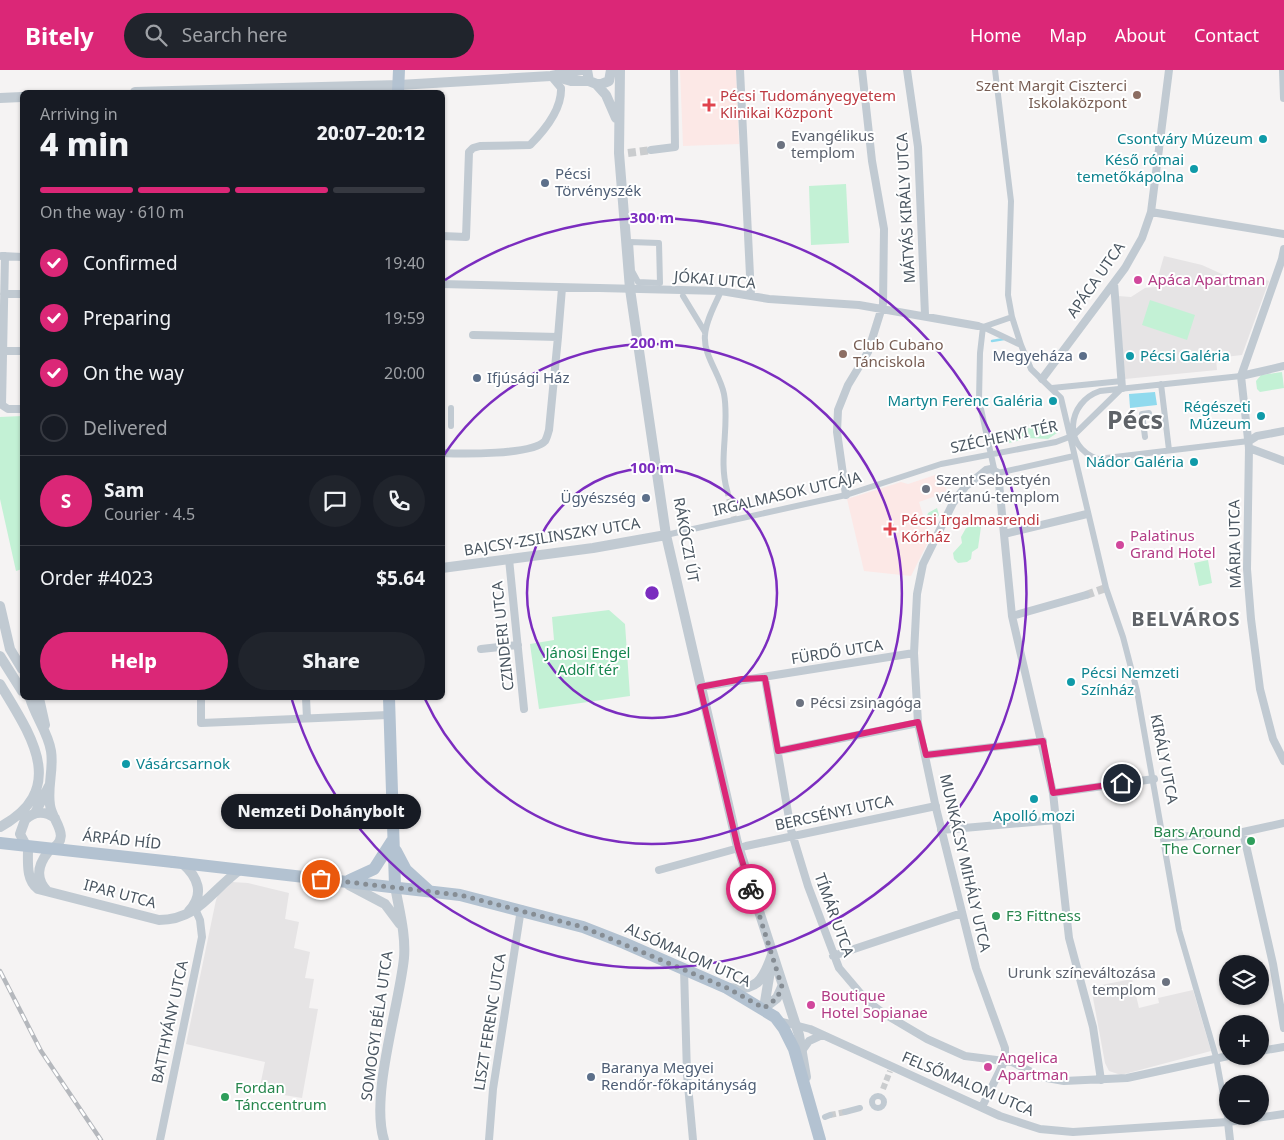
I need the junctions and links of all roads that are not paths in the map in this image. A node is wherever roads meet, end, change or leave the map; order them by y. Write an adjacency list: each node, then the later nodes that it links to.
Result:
1 (399, 70): 15 (main road)
2 (581, 70): 13 (street)
3 (587, 70): 14 (street)
4 (620, 70): 20 (street, RÁKÓCZI ÚT)
5 (674, 70): 22 (street)
6 (740, 70): 38 (street)
7 (862, 70): 39 (street)
8 (907, 70): 40 (street, MÁTYÁS KIRÁLY UTCA)
9 (995, 70): 41 (street)
10 (1169, 70): 23 (street, APÁCA UTCA)
11 (1283, 70): 19 (street)
12 (611, 74): 14 (street); 20 (street, RÁKÓCZI ÚT)
13 (552, 76): 14 (street); 15 (street); 25 (street)
14 (593, 83): 21 (street, RÁKÓCZI ÚT)
15 (398, 89): 16 (street)
16 (323, 90)
17 (20, 97): 18 (street)
18 (0, 98)
19 (1284, 98)
20 (618, 109): 21 (street, RÁKÓCZI ÚT)
21 (618, 122): 33 (street, RÁKÓCZI ÚT)
22 (650, 150)
23 (1151, 212): 24 (street); 30 (street, APÁCA UTCA)
24 (1284, 234)
25 (445, 236)
26 (630, 242): 26 (street)
27 (1284, 249): 50 (street)
28 (2, 256): 29 (street); 35 (street)
29 (20, 257)
30 (1114, 283): 51 (street, APÁCA UTCA); 52 (street)
31 (445, 284): 32 (street, JÓKAI UTCA)
32 (562, 288): 33 (street, JÓKAI UTCA); 45 (street)
33 (630, 289): 34 (street, JÓKAI UTCA); 75 (street, RÁKÓCZI ÚT)
34 (721, 291): 38 (street, JÓKAI UTCA); 43 (street)
35 (4, 294): 36 (street); 47 (street)
36 (20, 294)
37 (682, 296): 43 (street)
38 (751, 296): 39 (street, JÓKAI UTCA)
39 (881, 308): 40 (street, JÓKAI UTCA); 71 (street)
40 (925, 315): 42 (street, JÓKAI UTCA)
41 (1012, 317): 42 (street); 46 (street)
42 (979, 325): 46 (street, JÓKAI UTCA); 65 (street)
43 (705, 332): 70 (street)
44 (473, 335): 45 (street)
45 (558, 338): 64 (street)
46 (1021, 345): 51 (street)
47 (4, 351): 48 (street); 56 (street)
48 (20, 352)
49 (1284, 366): 50 (street)
50 (1241, 376): 53 (street, SZÉCHENYI TÉR); 62 (street)
51 (1042, 379): 54 (street)
52 (1122, 384): 53 (street, SZÉCHENYI TÉR); 54 (street); 60 (street); 60 (street, SZÉCHENYI TÉR)
53 (1161, 384): 63 (street)
54 (1052, 388): 60 (street, KIRÁLY UTCA)
55 (451, 408): 58 (street)
56 (20, 409)
57 (1149, 413): 61 (street)
58 (451, 426)
59 (1284, 431): 62 (street)
60 (1072, 437): 63 (street, SZÉCHENYI TÉR); 65 (street, SZÉCHENYI TÉR); 66 (street, KIRÁLY UTCA)
61 (1145, 437)
62 (1249, 445): 63 (street, SZÉCHENYI TÉR); 67 (street); 104 (street, MÁRIA UTCA)
63 (1169, 450)
64 (445, 453)
65 (992, 453): 68 (street, SZÉCHENYI TÉR); 69 (street)
66 (1074, 456): 69 (street); 73 (street, KIRÁLY UTCA)
67 (1284, 461)
68 (941, 464): 71 (street, IRGALMASOK UTCÁJA)
69 (996, 472): 72 (street, SZÉCHENYI TÉR); 74 (street)
70 (727, 490)
71 (846, 495): 75 (street, IRGALMASOK UTCÁJA)
72 (953, 503): 83 (street, MUNKÁCSY MIHÁLY UTCA)
73 (1087, 514): 74 (street); 105 (street, KIRÁLY UTCA)
74 (1004, 534): 80 (street)
75 (666, 535): 76 (street, BAJCSY-ZSILINSZKY UTCA); 89 (street, RÁKÓCZI ÚT)
76 (509, 559): 77 (street, BAJCSY-ZSILINSZKY UTCA); 81 (street, CZINDERI UTCA)
77 (445, 568)
78 (1086, 595): 80 (street)
79 (0, 606): 85 (street)
80 (1012, 616): 101 (street)
81 (518, 645): 82 (street); 96 (street, CZINDERI UTCA)
82 (481, 649)
83 (914, 653): 87 (street, FÜRDŐ UTCA); 99 (street, MUNKÁCSY MIHÁLY UTCA)
84 (3, 659): 86 (street); 90 (street)
85 (20, 665)
86 (20, 667)
87 (765, 678): 89 (street, FÜRDŐ UTCA); 102 (street, TÍMÁR UTCA)
88 (0, 684): 113 (street)
89 (700, 687): 120 (street, RÁKÓCZI ÚT)
90 (20, 688)
91 (29, 700): 100 (street, IPAR UTCA)
92 (39, 700): 100 (street)
93 (201, 700): 98 (street)
94 (306, 700): 98 (street)
95 (389, 700): 97 (main road)
96 (524, 709)
97 (388, 715): 98 (street); 118 (main road)
98 (307, 718)
99 (918, 722): 102 (street); 103 (street, MUNKÁCSY MIHÁLY UTCA)
100 (47, 738): 106 (street, IPAR UTCA)
101 (1043, 741): 103 (street); 107 (street)
102 (778, 751): 116 (street, TÍMÁR UTCA)
103 (926, 755): 108 (street, MUNKÁCSY MIHÁLY UTCA)
104 (1284, 761)
105 (1154, 779): 107 (street); 117 (street, KIRÁLY UTCA)
106 (50, 785): 109 (street, IPAR UTCA); 110 (street, IPAR UTCA)
107 (1053, 793): 111 (street)
108 (936, 806): 114 (street, MUNKÁCSY MIHÁLY UTCA); 116 (street, BERCSÉNYI UTCA)
109 (34, 813): 110 (street); 121 (street, IPAR UTCA)
110 (55, 818): 122 (street, IPAR UTCA)
111 (1056, 820): 114 (street); 152 (street)
112 (1284, 824): 115 (street)
113 (0, 827)
114 (941, 830): 132 (street, MUNKÁCSY MIHÁLY UTCA)
115 (1243, 832): 117 (street); 143 (street)
116 (792, 836): 120 (street, BERCSÉNYI UTCA); 136 (street, TÍMÁR UTCA)
117 (1164, 838): 148 (street, KIRÁLY UTCA)
118 (392, 841): 126 (main road); 127 (main road); 128 (main road)
119 (0, 843): 123 (main road, ÁRPÁD HÍD, bridge)
120 (738, 848): 125 (street, BERCSÉNYI UTCA); 135 (street, RÁKÓCZI ÚT)
121 (28, 849): 122 (street); 129 (street, IPAR UTCA)
122 (48, 852): 129 (street, IPAR UTCA)
123 (178, 862): 124 (main road, ÁRPÁD HÍD); 133 (street)
124 (241, 869): 126 (main road); 131 (street, IPAR UTCA)
125 (658, 870)
126 (343, 881): 127 (main road); 134 (street)
127 (395, 886): 128 (main road); 134 (street, SOMOGYI BÉLA UTCA)
128 (428, 890): 130 (main road)
129 (47, 891): 133 (street, IPAR UTCA)
130 (521, 909): 137 (main road, ALSÓMALOM UTCA); 165 (street, LISZT FERENC UTCA)
131 (196, 911): 133 (street, IPAR UTCA); 164 (street, BATTHYÁNY UTCA)
132 (962, 913): 136 (street); 150 (street, MUNKÁCSY MIHÁLY UTCA)
133 (185, 916)
134 (403, 929): 163 (street, SOMOGYI BÉLA UTCA)
135 (772, 955): 138 (street, RÁKÓCZI ÚT); 139 (street); 140 (street, RÁKÓCZI ÚT)
136 (833, 956): 150 (street, TÍMÁR UTCA)
137 (684, 969): 139 (main road, ALSÓMALOM UTCA); 166 (street)
138 (782, 987): 140 (street); 142 (street, RÁKÓCZI ÚT)
139 (727, 988): 140 (main road, ALSÓMALOM UTCA)
140 (764, 1008): 141 (main road, RÁKÓCZI ÚT)
141 (779, 1021): 142 (street, FELSŐMALOM UTCA); 153 (main road, RÁKÓCZI ÚT)
142 (795, 1024): 144 (street, FELSŐMALOM UTCA); 147 (street, RÁKÓCZI ÚT)
143 (1284, 1028)
144 (822, 1035): 147 (street); 157 (street, FELSŐMALOM UTCA)
145 (1284, 1047): 146 (street)
146 (1269, 1050)
147 (802, 1051): 153 (street, RÁKÓCZI ÚT)
148 (1216, 1057): 149 (street, TÍMÁR UTCA); 151 (street, KIRÁLY UTCA); 152 (street, TÍMÁR UTCA)
149 (1219, 1057)
150 (1005, 1060): 152 (street, TÍMÁR UTCA); 157 (street)
151 (1219, 1075)
152 (1101, 1080)
153 (806, 1086): 167 (main road, RÁKÓCZI ÚT)
154 (883, 1089): 155 (street)
155 (880, 1096): 156 (street); 156 (street)
156 (872, 1105): 158 (street)
157 (982, 1107): 161 (street, FELSŐMALOM UTCA)
158 (845, 1112)
159 (1284, 1114): 160 (street, FELSŐMALOM UTCA)
160 (1269, 1116)
161 (1219, 1123)
162 (1228, 1125): 168 (street, KIRÁLY UTCA)
163 (382, 1138)
164 (160, 1140)
165 (489, 1140)
166 (693, 1140)
167 (820, 1140)
168 (1230, 1140)

